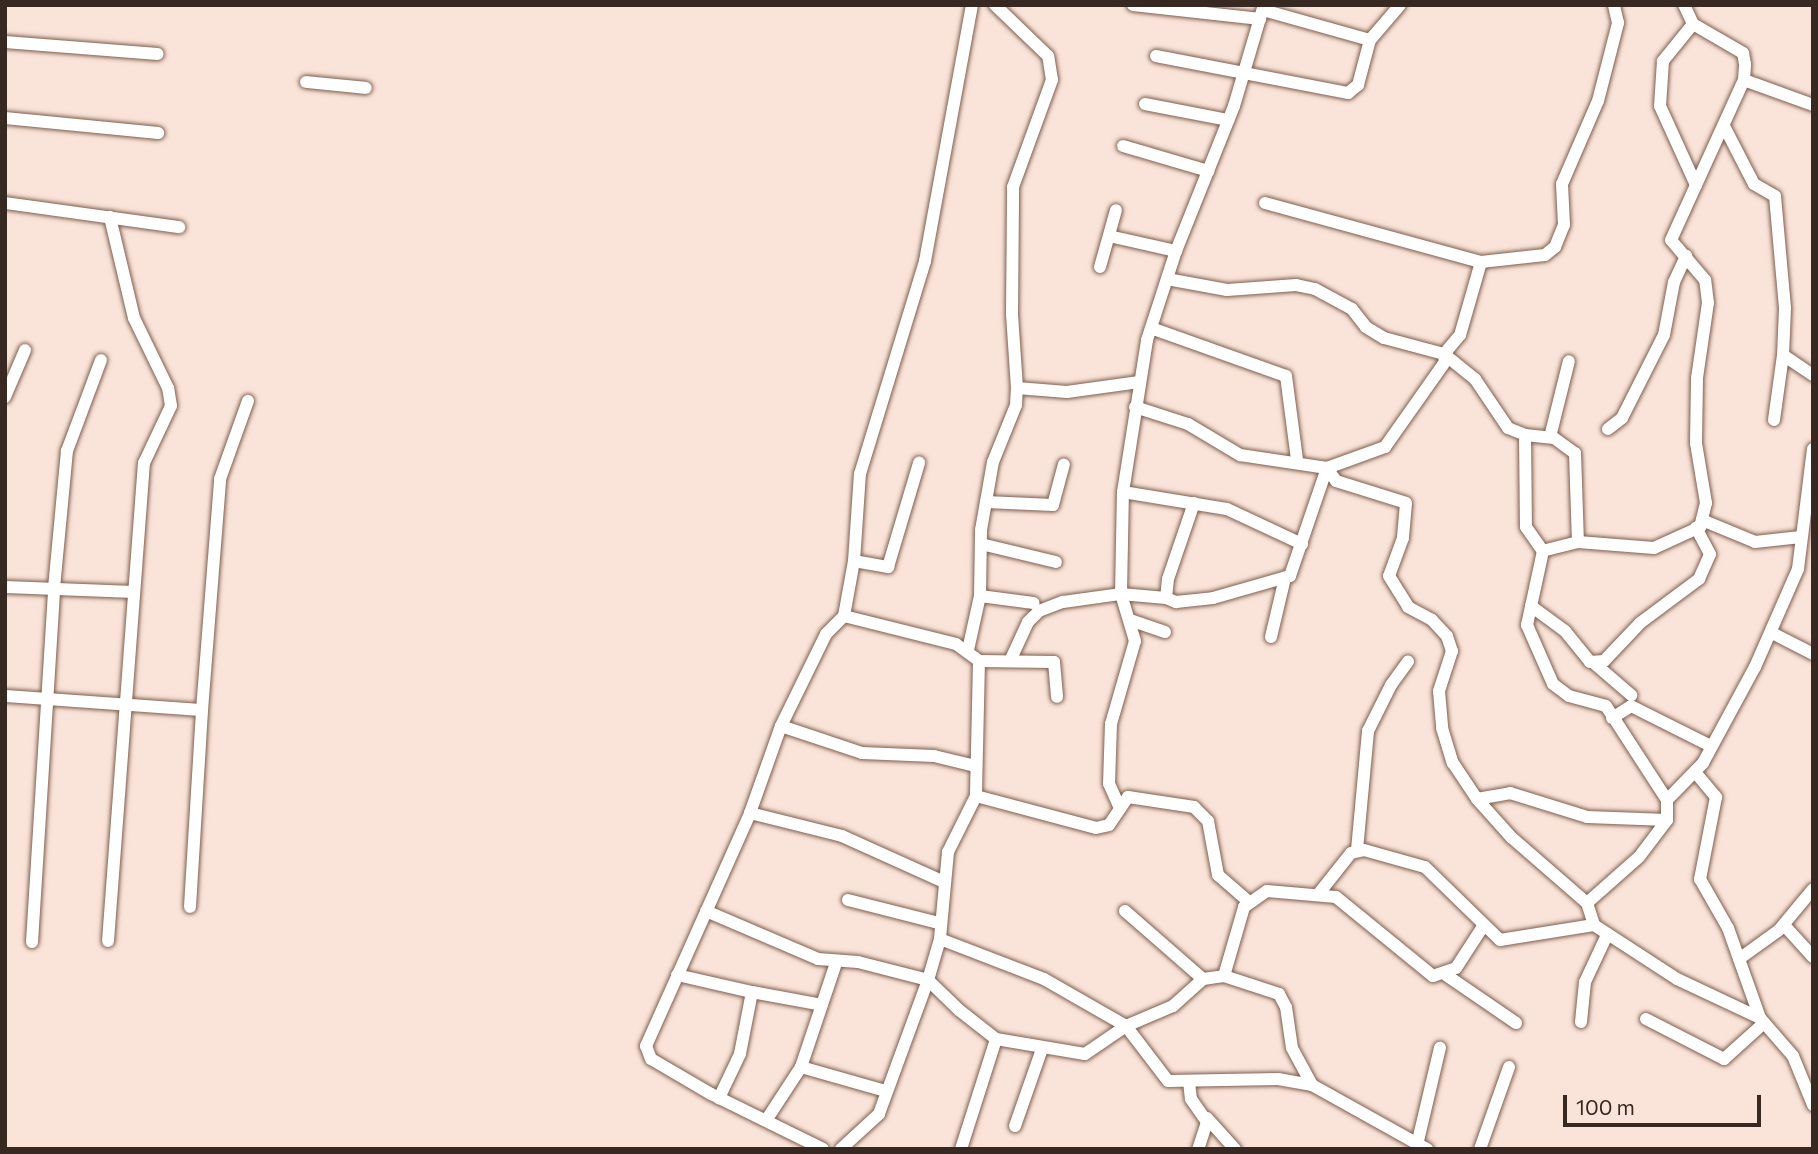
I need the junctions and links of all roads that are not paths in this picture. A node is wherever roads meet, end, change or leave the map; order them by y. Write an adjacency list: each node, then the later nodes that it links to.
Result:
1 (972, 5): 67 (street)
2 (995, 5): 45 (street)
3 (1134, 5): 7 (street)
4 (1400, 5): 9 (street)
5 (1615, 5): 34 (street)
6 (1684, 5): 8 (street)
7 (1262, 11): 9 (street); 13 (street)
8 (1693, 24): 14 (street); 25 (street)
9 (1370, 40): 13 (street)
10 (5, 42): 11 (street)
11 (158, 54)
12 (1156, 56): 13 (street)
13 (1244, 70): 20 (street)
14 (1744, 80): 18 (street); 21 (street)
15 (306, 82): 16 (street)
16 (366, 88)
17 (1145, 104): 20 (street)
18 (1813, 105)
19 (5, 118): 22 (street)
20 (1228, 120): 24 (street)
21 (1724, 127): 25 (street); 40 (street)
22 (158, 133)
23 (1123, 146): 24 (street)
24 (1208, 171): 32 (street)
25 (1696, 185): 33 (street)
26 (5, 203): 29 (street)
27 (1265, 203): 34 (street)
28 (1116, 210): 31 (street)
29 (110, 217): 30 (street); 72 (street)
30 (179, 227)
31 (1109, 236): 32 (street); 35 (street)
32 (1176, 251): 36 (street)
33 (1686, 256): 50 (street); 61 (street)
34 (1481, 262): 39 (street)
35 (1100, 267)
36 (1167, 279): 37 (street); 39 (street)
37 (1151, 328): 44 (street); 54 (street)
38 (25, 350): 46 (street)
39 (1444, 354): 51 (street); 57 (street)
40 (1783, 355): 43 (street); 49 (street)
41 (101, 360): 71 (street)
42 (1569, 361): 52 (street)
43 (1813, 375)
44 (1139, 382): 45 (street); 48 (street)
45 (1017, 388): 59 (street)
46 (5, 397)
47 (248, 401): 94 (street)
48 (1135, 407): 54 (street); 58 (street)
49 (1774, 420)
50 (1608, 429)
51 (1525, 435): 52 (street); 66 (street)
52 (1550, 437): 63 (street)
53 (1813, 449): 62 (street)
54 (1297, 460): 57 (street)
55 (919, 463): 67 (street)
56 (1064, 464): 59 (street)
57 (1327, 468): 65 (street); 101 (street)
58 (1123, 492): 60 (street); 73 (street)
59 (986, 502): 64 (street)
60 (1194, 503): 65 (street); 75 (street)
61 (1699, 524): 62 (street); 63 (street); 88 (street)
62 (1801, 537): 81 (street)
63 (1577, 542): 66 (street)
64 (981, 544): 68 (street); 74 (street)
65 (1302, 544): 69 (street)
66 (1543, 551): 77 (street)
67 (853, 561): 78 (street)
68 (1056, 562)
69 (1285, 578): 75 (street); 82 (street)
70 (5, 587): 71 (street)
71 (54, 588): 72 (street); 92 (street)
72 (134, 592): 93 (street)
73 (1121, 593): 75 (street); 79 (street); 86 (street)
74 (980, 596): 76 (street); 83 (street)
75 (1166, 598)
76 (1034, 603)
77 (1531, 606): 88 (street); 95 (street)
78 (844, 616): 83 (street); 96 (street)
79 (1130, 620): 80 (street); 103 (street)
80 (1165, 632)
81 (1772, 633): 84 (street); 97 (street)
82 (1271, 637)
83 (968, 650): 85 (street)
84 (1813, 654)
85 (979, 661): 86 (street); 98 (street)
86 (1010, 661): 91 (street)
87 (1408, 662): 106 (street)
88 (1595, 664): 89 (street)
89 (1630, 695)
90 (5, 696): 92 (street)
91 (1057, 697)
92 (49, 699): 93 (street); 123 (street)
93 (124, 705): 94 (street); 122 (street)
94 (202, 710): 113 (street)
95 (1612, 718): 97 (street); 102 (street)
96 (781, 726): 98 (street); 104 (street)
97 (1711, 746): 99 (street)
98 (975, 766): 100 (street)
99 (1695, 772): 102 (street); 125 (street)
100 (976, 796): 103 (street); 107 (street)
101 (1477, 799): 105 (street); 112 (street)
102 (1667, 800): 105 (street)
103 (1119, 806): 111 (street)
104 (750, 813): 107 (street); 114 (street)
105 (1667, 820): 112 (street)
106 (1357, 850): 109 (street); 119 (street)
107 (944, 882): 116 (street)
108 (1813, 889): 118 (street)
109 (1320, 892): 111 (street); 128 (street)
110 (848, 900): 116 (street)
111 (1248, 901): 129 (street)
112 (1587, 903): 117 (street)
113 (190, 907)
114 (706, 911): 126 (street); 127 (street)
115 (1125, 911): 130 (street)
116 (939, 923): 121 (street)
117 (1594, 925): 119 (street); 120 (street)
118 (1784, 925): 124 (street); 125 (street)
119 (1482, 928): 128 (street)
120 (1607, 935): 135 (street); 136 (street)
121 (940, 939): 131 (street); 138 (street)
122 (108, 941)
123 (32, 942)
124 (1813, 957)
125 (1739, 959): 135 (street)
126 (836, 963): 131 (street); 133 (street)
127 (677, 975): 132 (street); 147 (street)
128 (1446, 975): 137 (street)
129 (1224, 976): 130 (street); 145 (street)
130 (1203, 979): 138 (street)
131 (928, 980): 139 (street); 146 (street)
132 (752, 992): 133 (street); 147 (street)
133 (822, 1005): 143 (street)
134 (1646, 1020): 135 (street)
135 (1762, 1021): 148 (street)
136 (1581, 1022)
137 (1516, 1023)
138 (1126, 1026): 141 (street); 144 (street)
139 (996, 1039): 141 (street); 155 (street)
140 (1440, 1048): 152 (street)
141 (1042, 1049): 151 (street)
142 (1509, 1067): 158 (street)
143 (801, 1068): 146 (street); 150 (street)
144 (1189, 1081): 145 (street); 149 (street)
145 (1312, 1085): 152 (street)
146 (886, 1091): 154 (street)
147 (719, 1098): 150 (street)
148 (1813, 1105)
149 (1207, 1118): 156 (street); 157 (street)
150 (767, 1119): 153 (street)
151 (1015, 1126)
152 (1422, 1147)
153 (823, 1149)
154 (841, 1149)
155 (961, 1149)
156 (1198, 1149)
157 (1235, 1149)
158 (1480, 1149)

